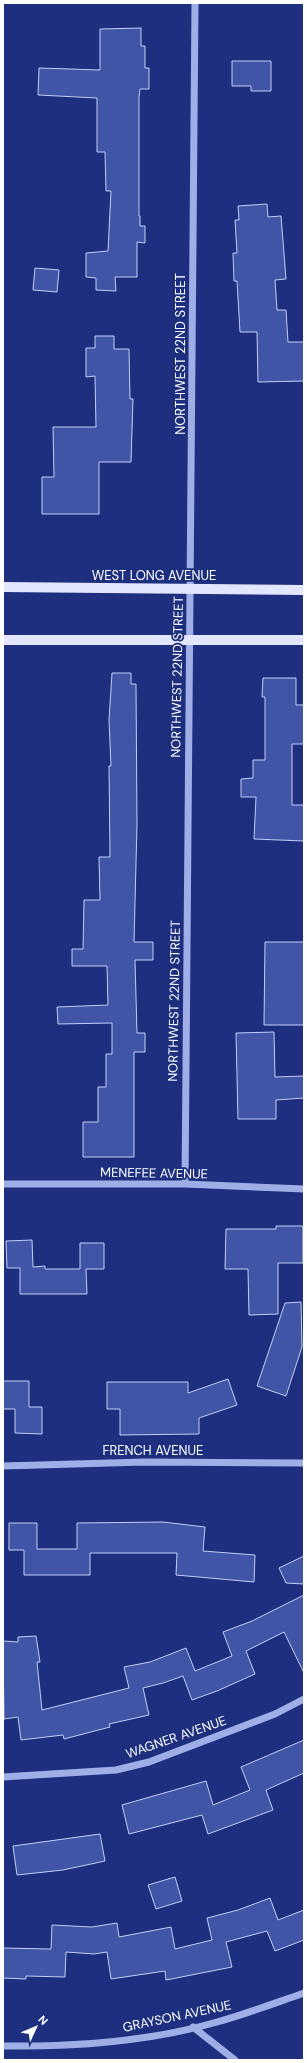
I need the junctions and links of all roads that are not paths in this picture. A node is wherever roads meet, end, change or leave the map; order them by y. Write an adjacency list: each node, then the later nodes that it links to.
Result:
1 (195, 3): 3 (street, NORTHWEST 22ND STREET)
2 (3, 587): 3 (main road, WEST LONG AVENUE)
3 (190, 587): 4 (main road, WEST LONG AVENUE); 5 (street, NORTHWEST 22ND STREET)
4 (304, 590)
5 (190, 639): 6 (main road); 7 (main road); 9 (street, NORTHWEST 22ND STREET)
6 (3, 640)
7 (304, 640)
8 (3, 1184): 9 (street, MENEFEE AVENUE)
9 (185, 1184): 10 (street, MENEFEE AVENUE)
10 (304, 1189)
11 (304, 1463): 12 (street, FRENCH AVENUE)
12 (3, 1466)
13 (304, 1699): 14 (street, WAGNER AVENUE)
14 (3, 1776)
15 (304, 1993): 16 (street, GRAYSON AVENUE)
16 (194, 2028): 17 (street, GRAYSON AVENUE); 18 (street)
17 (3, 2046)
18 (235, 2060)

